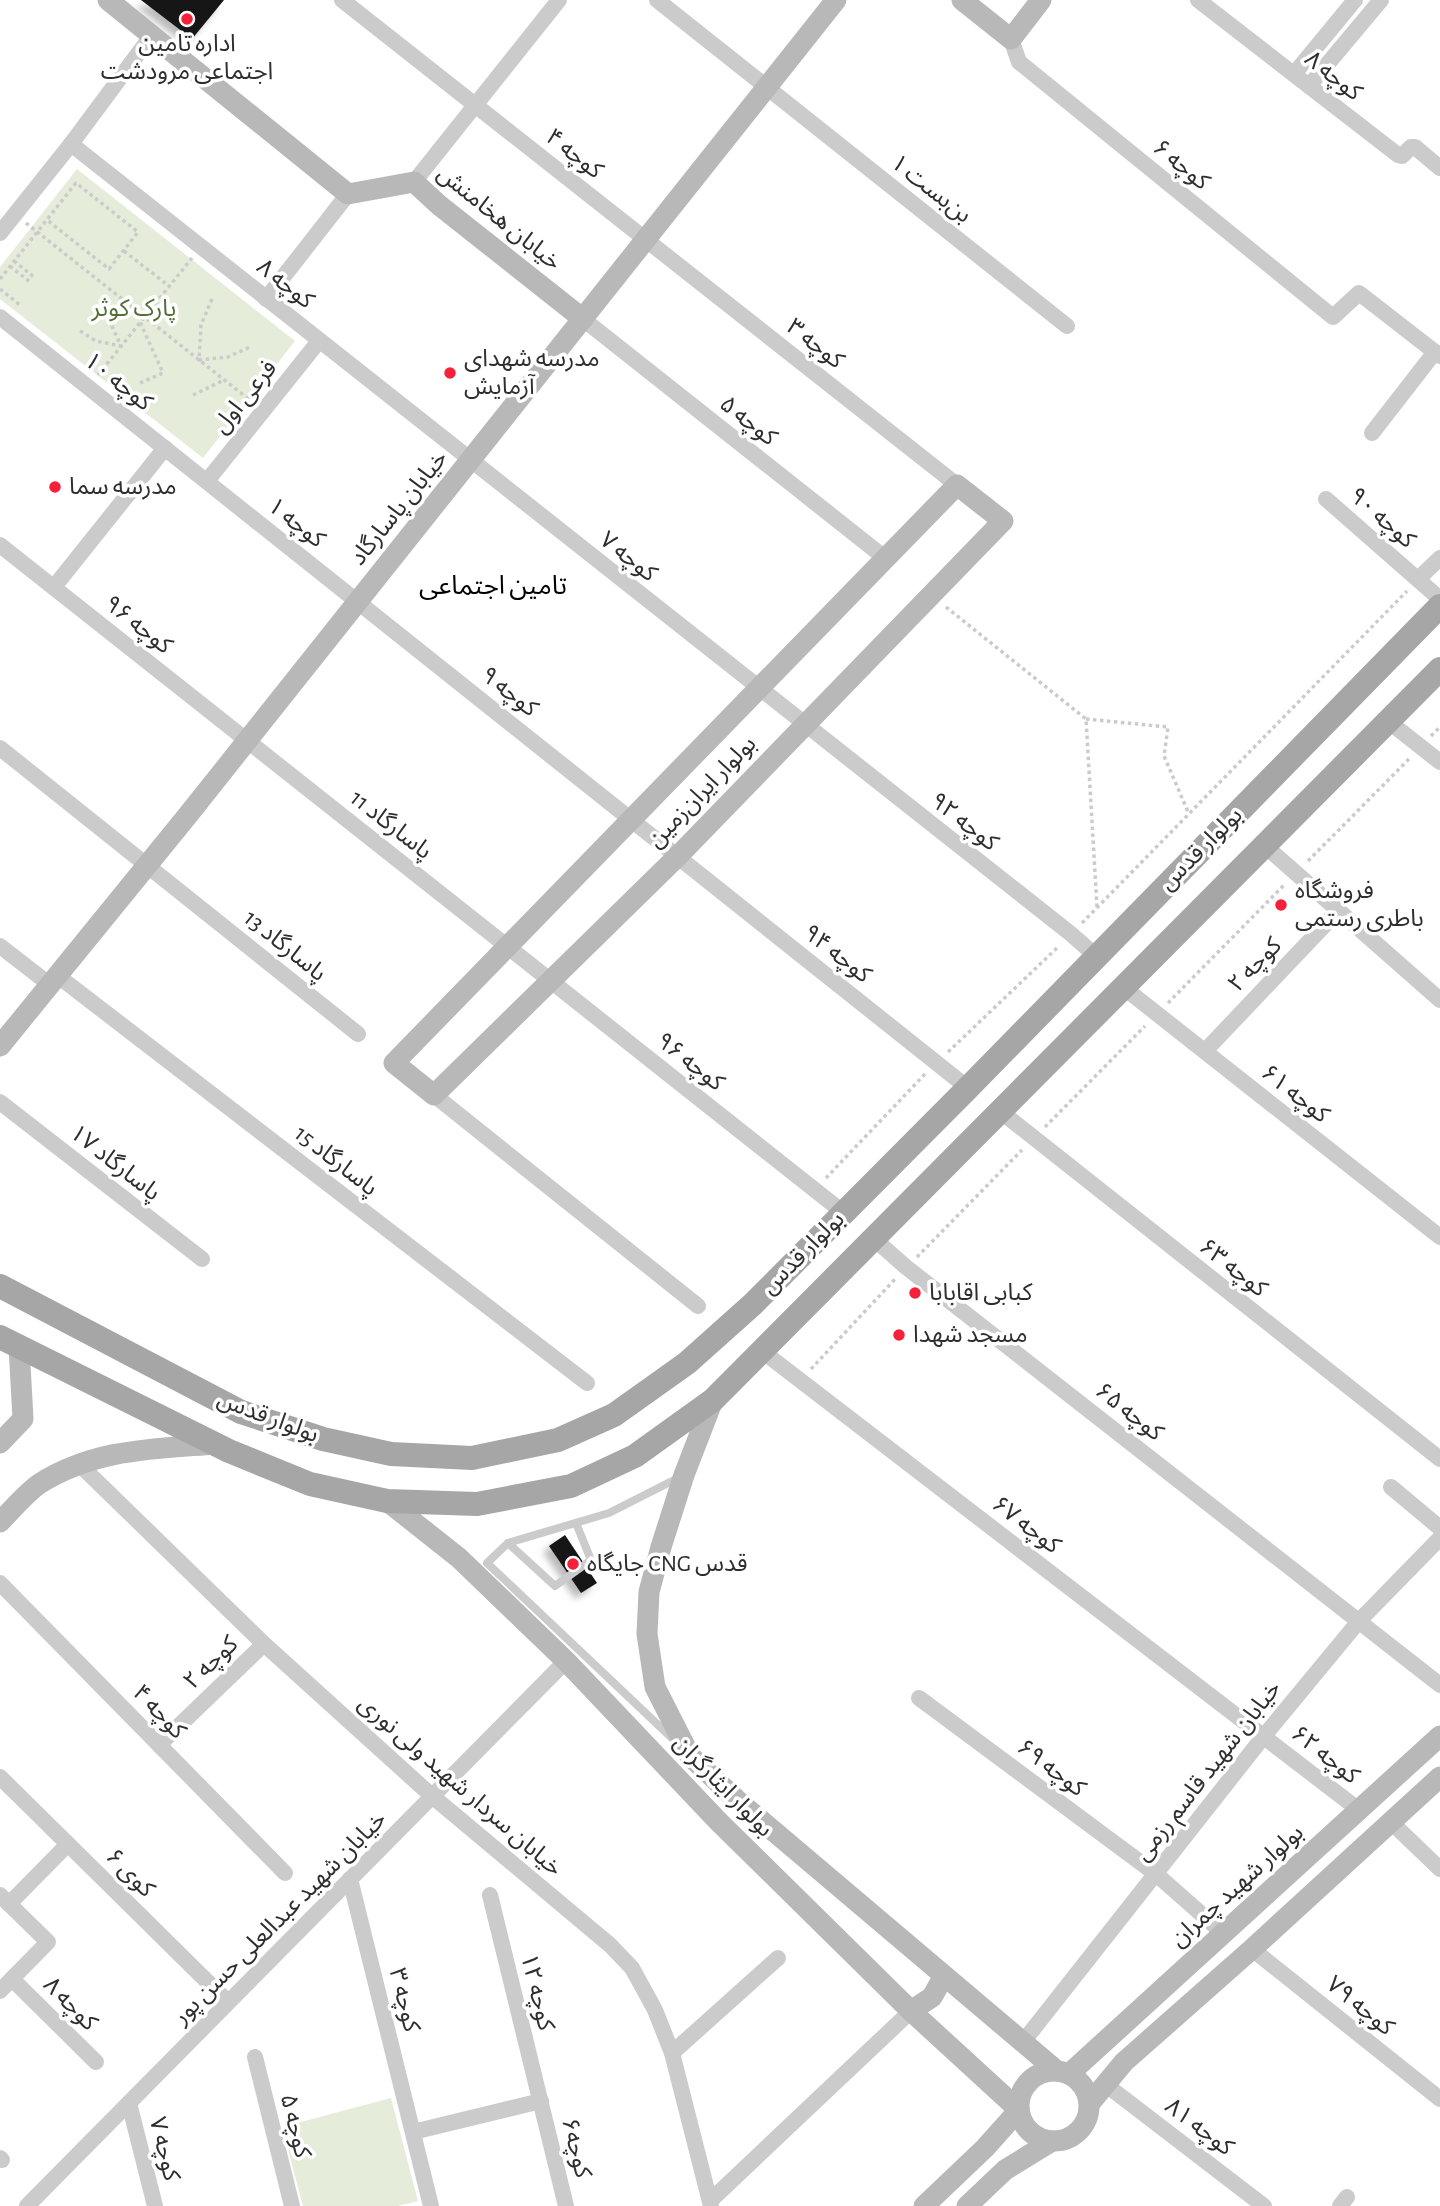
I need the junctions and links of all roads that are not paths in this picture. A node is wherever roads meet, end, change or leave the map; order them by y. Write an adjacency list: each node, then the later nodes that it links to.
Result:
1 (108, 0): 11 (street)
2 (342, 0): 16 (street)
3 (559, 0): 16 (street)
4 (657, 0): 15 (street)
5 (836, 0): 15 (street, خیابان پاسارگاد)
6 (961, 0): 12 (street)
7 (1041, 0): 12 (street)
8 (1198, 0): 13 (street, کوچه ۸)
9 (1355, 0): 13 (street)
10 (1381, 0): 14 (street)
11 (152, 35): 17 (street); 20 (street)
12 (1011, 39): 28 (street, کوچه ۶)
13 (1294, 74): 14 (street, کوچه ۸)
14 (1309, 86): 18 (street, کوچه ۸)
15 (766, 87): 22 (street, خیابان پاسارگاد); 26 (street, بن‌بست ۱)
16 (474, 104): 19 (street); 22 (street, کوچه ۴)
17 (71, 144): 21 (street); 23 (street, کوچه ۸)
18 (1440, 168)
19 (414, 182): 20 (street, خیابان هخامنش); 25 (street, خیابان هخامنش)
20 (348, 194): 23 (street)
21 (0, 233)
22 (645, 239): 25 (street, خیابان پاسارگاد); 33 (street, کوچه ۳)
23 (266, 299): 27 (street, کوچه ۸)
24 (0, 317): 30 (street, کوچه ۱۰)
25 (583, 318): 31 (street, خیابان پاسارگاد); 36 (street, کوچه ۵)
26 (1067, 326)
27 (319, 341): 31 (street, کوچه ۸); 32 (street, فرعی اول)
28 (1438, 354): 29 (street)
29 (1372, 433)
30 (165, 448): 32 (street, کوچه ۱۰); 39 (street)
31 (470, 460): 41 (street, خیابان پاسارگاد); 44 (street, کوچه ۷)
32 (207, 481): 41 (street, کوچه ۱)
33 (957, 485): 36 (street, بولوار ایران‌زمین); 46 (street, بولوار ایران‌زمین)
34 (1325, 499): 38 (street, کوچه ۹۰)
35 (0, 545): 39 (street, کوچه ۹۶)
36 (885, 558): 44 (street, بولوار ایران‌زمین)
37 (1440, 558): 38 (street)
38 (1418, 579): 40 (street, کوچه ۹۰)
39 (54, 587): 47 (street, کوچه ۹۶)
40 (1440, 599)
41 (358, 601): 47 (street, خیابان پاسارگاد); 50 (street, کوچه ۹)
42 (1440, 606): 57 (main road, بولوار قدس)
43 (1440, 668): 45 (main road, بولوار قدس)
44 (758, 689): 46 (street, کوچه ۷); 50 (street, بولوار ایران‌زمین)
45 (1388, 721): 49 (street); 51 (main road, بولوار قدس)
46 (804, 725): 52 (street, بولوار ایران‌زمین); 57 (street, کوچه ۹۲)
47 (247, 740): 53 (street, خیابان پاسارگاد); 56 (street, پاسارگاد 11)
48 (0, 748): 53 (street, پاسارگاد 13)
49 (1440, 762)
50 (632, 819): 52 (street, کوچه ۹); 56 (street, بولوار ایران‌زمین)
51 (1264, 845): 54 (street); 60 (main road, بولوار قدس)
52 (678, 856): 59 (street, بولوار ایران‌زمین); 65 (street, کوچه ۹۴)
53 (147, 865): 58 (street, خیابان پاسارگاد); 62 (street, پاسارگاد 13)
54 (1338, 911): 61 (street); 64 (street, کوچه ۲)
55 (0, 946): 58 (street, پاسارگاد 15)
56 (507, 946): 59 (street, کوچه ۹۶); 66 (street, بولوار ایران‌زمین)
57 (1096, 956): 65 (main road, بولوار قدس)
58 (53, 980): 63 (street, خیابان پاسارگاد); 77 (street, پاسارگاد 15)
59 (552, 981): 66 (street, بولوار ایران‌زمین); 69 (street, کوچه ۹۶)
60 (1123, 987): 64 (street, کوچه ۶۱); 68 (main road, بولوار قدس)
61 (1440, 1000)
62 (358, 1034)
63 (0, 1046)
64 (1205, 1051): 70 (street, کوچه ۶۱)
65 (968, 1088): 69 (main road, بولوار قدس)
66 (434, 1095): 74 (street)
67 (0, 1102): 72 (street, پاسارگاد ۱۷)
68 (999, 1111): 71 (main road, بولوار قدس); 81 (street, کوچه ۶۳)
69 (844, 1213): 73 (main road, بولوار قدس)
70 (1440, 1237)
71 (873, 1238): 76 (main road, بولوار قدس); 92 (street, کوچه ۶۵)
72 (202, 1259)
73 (0, 1286)
74 (698, 1306)
75 (10, 1342): 79 (street); 80 (main road, بولوار قدس)
76 (761, 1351): 78 (main road, بولوار قدس); 97 (street, کوچه ۶۷)
77 (587, 1382)
78 (713, 1401): 83 (street, بولوار ایثارگران); 85 (main road, بولوار قدس)
79 (0, 1443)
80 (215, 1444): 82 (street); 85 (main road, بولوار قدس)
81 (1440, 1459)
82 (78, 1463): 86 (street); 93 (street, خیابان سردار شهید ولی نوری)
83 (684, 1475): 87 (lane); 100 (street, بولوار ایثارگران)
84 (1391, 1487): 88 (street)
85 (387, 1501): 94 (street, بولوار ایثارگران)
86 (0, 1522)
87 (576, 1523): 90 (lane); 90 (lane)
88 (1440, 1528)
89 (1440, 1538): 92 (street, خیابان شهید قاسم رزمی)
90 (508, 1543): 100 (lane)
91 (0, 1583): 99 (street, کوچه ۴)
92 (1359, 1621): 95 (street, کوچه ۶۵); 97 (street, خیابان شهید قاسم رزمی)
93 (264, 1644): 99 (street, کوچه ۲); 103 (street, خیابان سردار شهید ولی نوری)
94 (566, 1661): 103 (street, خیابان شهید عبدالعلی حسن پور); 120 (street, بولوار ایثارگران)
95 (1440, 1685)
96 (919, 1698): 109 (street, کوچه ۶۹)
97 (1264, 1736): 104 (street, کوچه ۶۲); 109 (street, خیابان شهید قاسم رزمی)
98 (1440, 1736): 104 (street, بولوار شهید چمران)
99 (159, 1745): 108 (street, کوچه ۴)
100 (690, 1756): 116 (street, بولوار ایثارگران)
101 (0, 1777): 106 (street, کوی ۶)
102 (1440, 1777): 105 (street)
103 (432, 1796): 110 (street, خیابان شهید عبدالعلی حسن پور); 122 (street, خیابان سردار شهید ولی نوری)
104 (1359, 1810): 113 (street, بولوار شهید چمران)
105 (1391, 1822): 107 (street); 114 (street)
106 (68, 1844): 112 (street); 119 (street, کوی ۶)
107 (1440, 1869)
108 (285, 1873)
109 (1156, 1874): 113 (street, کوچه ۶۹); 121 (street, خیابان شهید قاسم رزمی)
110 (351, 1879): 119 (street, خیابان شهید عبدالعلی حسن پور); 132 (street, کوچه ۳)
111 (489, 1895): 128 (street, کوچه ۱۲)
112 (4, 1899): 117 (street)
113 (1224, 1934): 125 (street, بولوار شهید چمران)
114 (1252, 1949): 126 (street); 127 (street, کوچه ۷۹)
115 (778, 1958): 122 (street)
116 (944, 1976): 120 (street); 121 (street, بولوار ایثارگران)
117 (12, 1979): 118 (street); 124 (street, کوچه ۸)
118 (0, 1991)
119 (228, 2002): 129 (street, خیابان شهید عبدالعلی حسن پور)
120 (911, 2011): 131 (street, بولوار ایثارگران); 136 (street)
121 (1023, 2042): 125 (street, بولوار ایثارگران)
122 (672, 2053): 136 (street, خیابان سردار شهید ولی نوری)
123 (255, 2057): 139 (street, کوچه ۵)
124 (96, 2062)
125 (1063, 2073): 130 (street); 131 (street)
126 (1105, 2084): 130 (street); 144 (street, کوچه ۸۱)
127 (1440, 2099)
128 (541, 2101): 132 (street); 141 (street, کوچه۶)
129 (129, 2103): 137 (street, خیابان شهید عبدالعلی حسن پور); 138 (street, کوچه ۷)
130 (1090, 2103): 133 (street)
131 (1019, 2110): 133 (street); 134 (street)
132 (413, 2132): 140 (street, کوچه ۳)
133 (1052, 2141): 135 (street)
134 (985, 2148): 135 (street); 142 (street)
135 (1005, 2170): 143 (street)
136 (710, 2204)
137 (27, 2206)
138 (155, 2206)
139 (292, 2206)
140 (431, 2206)
141 (566, 2206)
142 (924, 2206)
143 (967, 2206)
144 (1264, 2206)

